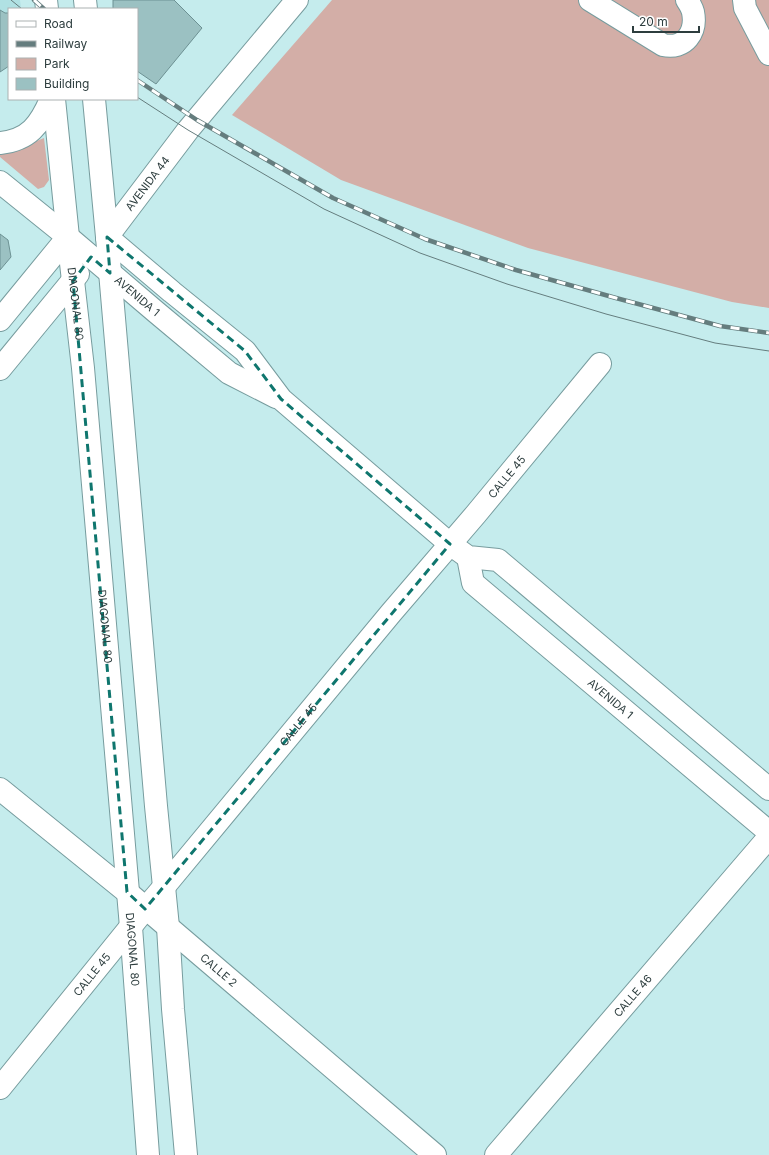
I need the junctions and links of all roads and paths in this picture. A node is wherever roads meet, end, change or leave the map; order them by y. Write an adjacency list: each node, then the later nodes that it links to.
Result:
1 (297, 0): 12 (main road, AVENIDA 44)
2 (590, 0): 3 (main road)
3 (687, 0)
4 (744, 0): 5 (main road)
5 (769, 54)
6 (50, 100): 9 (main road)
7 (54, 100): 11 (main road, DIAGONAL 80)
8 (94, 100): 12 (main road)
9 (0, 143)
10 (0, 182): 11 (main road, AVENIDA 1)
11 (68, 237): 13 (main road, AVENIDA 1); 15 (main road, DIAGONAL 80); 16 (main road)
12 (107, 237): 13 (main road, AVENIDA 44); 14 (main road); 19 (main road, AVENIDA 1)
13 (91, 257): 14 (main road, AVENIDA 1); 15 (main road, AVENIDA 44)
14 (110, 273): 19 (main road, AVENIDA 1); 26 (main road)
15 (72, 281): 18 (main road, AVENIDA 44); 27 (main road, DIAGONAL 80)
16 (0, 320)
17 (600, 364): 20 (main road, CALLE 45)
18 (0, 369)
19 (281, 399): 20 (main road, AVENIDA 1)
20 (450, 544): 21 (main road, AVENIDA 1); 26 (main road, CALLE 45)
21 (468, 556): 23 (main road, AVENIDA 1); 24 (main road, AVENIDA 1)
22 (0, 789): 27 (main road, CALLE 2)
23 (769, 789)
24 (769, 832)
25 (769, 837): 35 (main road, CALLE 46)
26 (163, 888): 28 (main road, CALLE 45); 30 (main road)
27 (127, 892): 28 (main road, CALLE 2); 29 (main road, DIAGONAL 80)
28 (145, 909): 29 (main road, CALLE 45); 30 (main road, CALLE 2)
29 (130, 927): 31 (main road, CALLE 45); 32 (main road, DIAGONAL 80)
30 (168, 927): 33 (main road); 34 (main road, CALLE 2)
31 (0, 1088)
32 (148, 1155)
33 (186, 1155)
34 (435, 1155)
35 (496, 1155)

